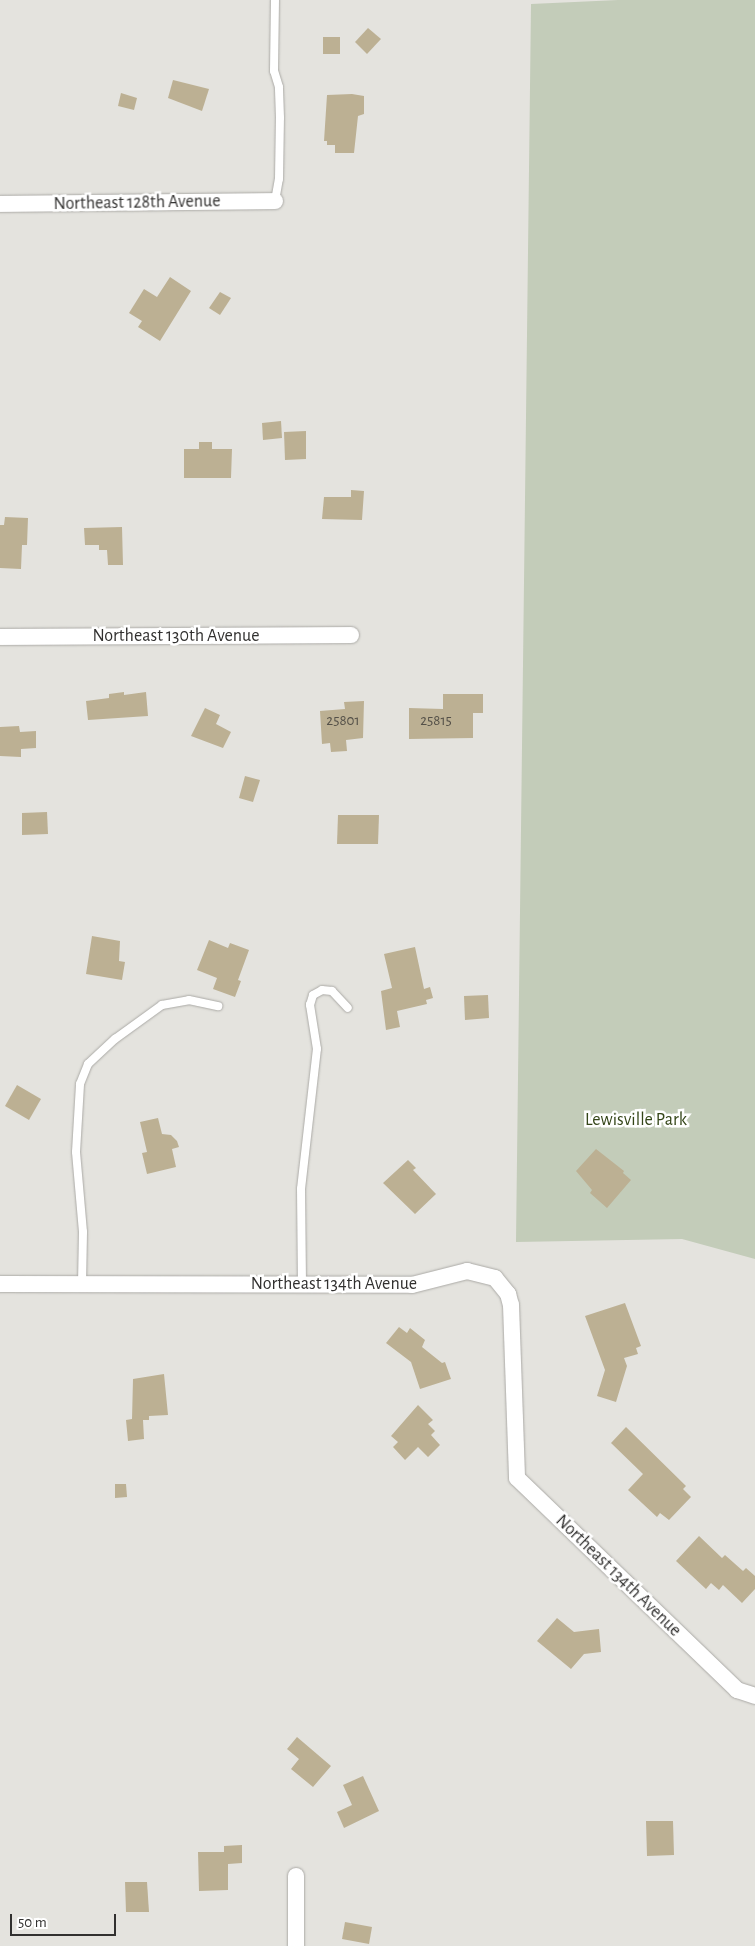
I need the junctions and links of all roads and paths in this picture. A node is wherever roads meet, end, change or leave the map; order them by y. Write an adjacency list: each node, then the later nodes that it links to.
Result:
1 (275, 0): 2 (lane)
2 (275, 201): 3 (street, Northeast 128th Avenue)
3 (0, 204)
4 (351, 635): 5 (street, Northeast 130th Avenue)
5 (0, 637)
6 (218, 1006): 9 (lane)
7 (348, 1008): 10 (lane)
8 (0, 1284): 9 (street, Northeast 134th Avenue)
9 (82, 1284): 10 (street, Northeast 134th Avenue)
10 (302, 1284): 11 (street, Northeast 134th Avenue)
11 (755, 1696)
12 (296, 1876): 13 (street)
13 (296, 1946)

